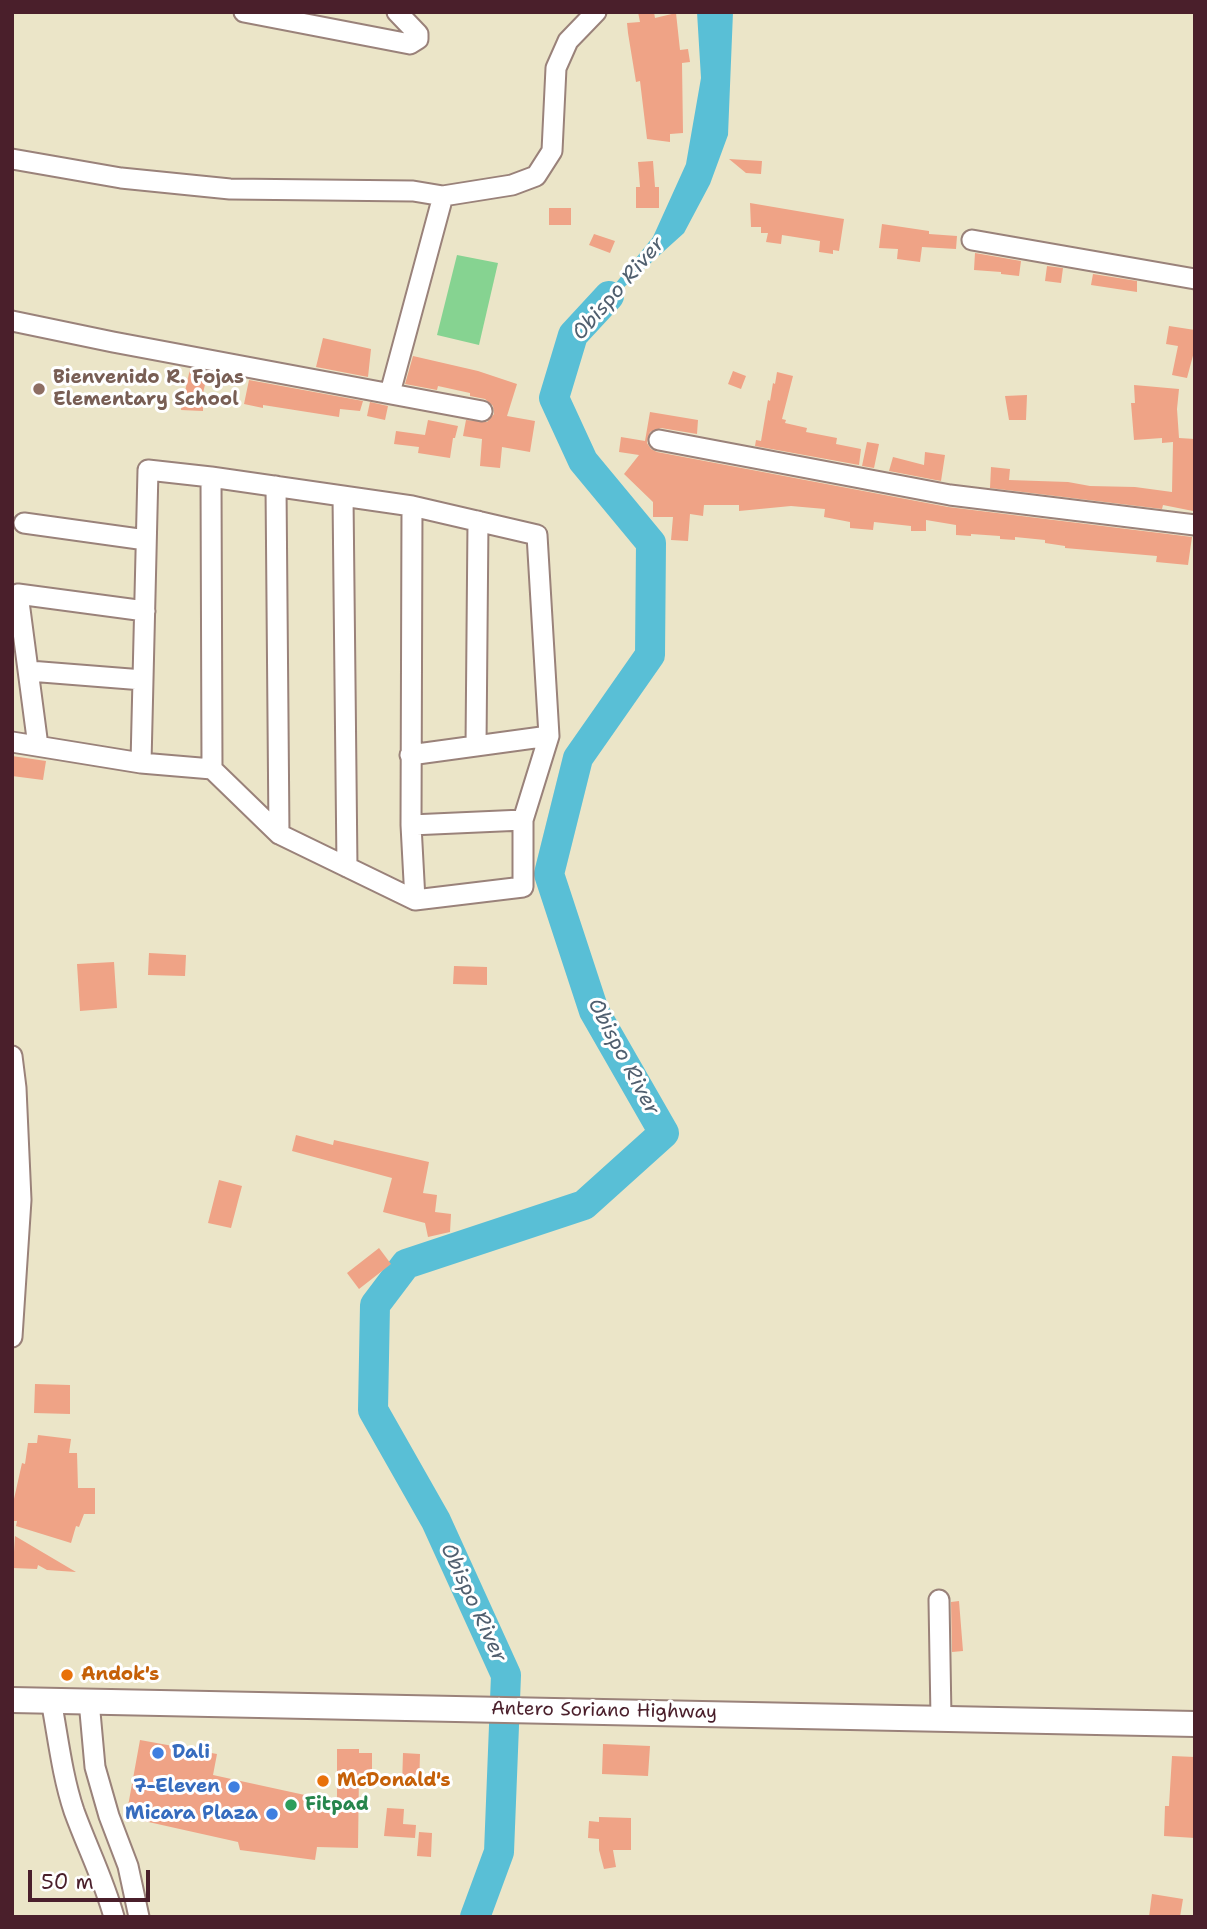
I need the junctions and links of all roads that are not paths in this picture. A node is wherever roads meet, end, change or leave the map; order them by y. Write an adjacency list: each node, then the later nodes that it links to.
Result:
1 (397, 12): 4 (street)
2 (596, 12): 6 (street)
3 (247, 13): 4 (street)
4 (320, 19)
5 (12, 159): 6 (street)
6 (443, 196): 10 (street)
7 (972, 240): 8 (street)
8 (1195, 279)
9 (12, 321): 10 (street)
10 (390, 393): 11 (street)
11 (482, 411)
12 (659, 440): 19 (street)
13 (211, 477): 14 (street); 20 (street); 30 (street)
14 (276, 486): 15 (street); 33 (street)
15 (343, 496): 16 (street); 34 (street)
16 (412, 506): 17 (street); 28 (street)
17 (478, 521): 24 (street); 27 (street)
18 (24, 523): 20 (street)
19 (1195, 525)
20 (146, 540): 21 (street)
21 (145, 611): 22 (street); 23 (street)
22 (29, 671): 23 (street); 26 (street)
23 (143, 680): 29 (street)
24 (549, 736): 27 (street); 31 (street)
25 (12, 742): 26 (street)
26 (38, 746): 29 (street)
27 (476, 746): 28 (street)
28 (410, 755): 32 (street)
29 (141, 763): 30 (street)
30 (212, 769): 33 (street)
31 (523, 820): 32 (street); 35 (street)
32 (411, 825): 35 (street)
33 (279, 834): 34 (street)
34 (346, 867): 35 (street)
35 (415, 900)
36 (12, 1056): 37 (street)
37 (17, 1200): 38 (street)
38 (12, 1337)
39 (939, 1600): 43 (street)
40 (12, 1700): 41 (main road, Antero Soriano Highway)
41 (51, 1700): 42 (main road, Antero Soriano Highway); 45 (street)
42 (89, 1701): 43 (main road, Antero Soriano Highway); 46 (street)
43 (941, 1718): 44 (main road, Antero Soriano Highway)
44 (1195, 1724)
45 (114, 1917)
46 (139, 1917)

